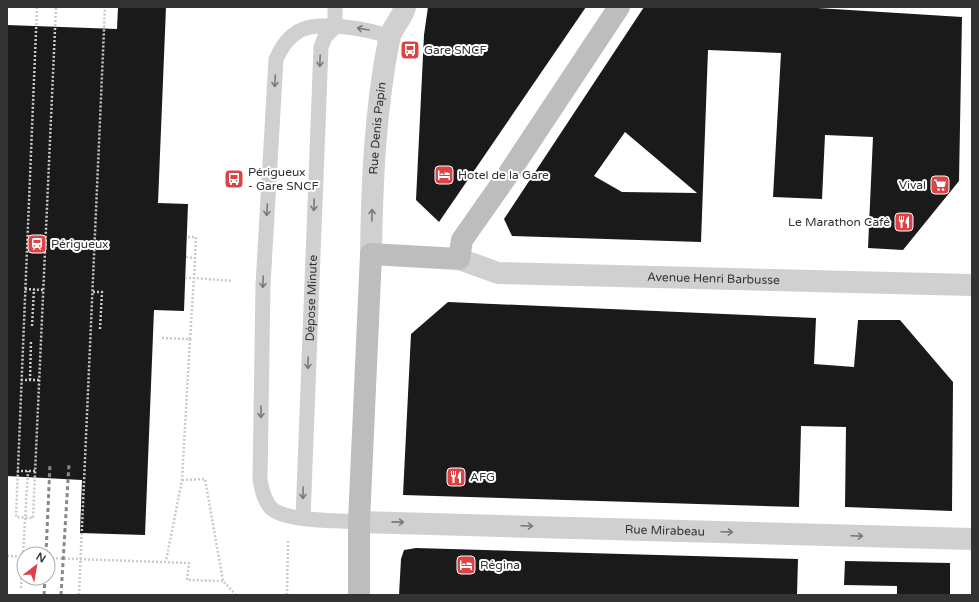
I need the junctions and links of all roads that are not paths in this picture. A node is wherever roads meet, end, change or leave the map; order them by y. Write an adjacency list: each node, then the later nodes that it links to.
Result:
1 (335, 7): 4 (lane)
2 (405, 7): 5 (street, Rue Denis Papin)
3 (619, 7): 7 (street)
4 (335, 27): 5 (lane, one-way to 4); 9 (lane, Dépose Minute, one-way to 9); 9 (lane, one-way to 9)
5 (389, 38): 6 (street, Rue Denis Papin, one-way to 5)
6 (371, 254): 7 (street); 10 (street)
7 (459, 259): 8 (street, Avenue Henri Barbusse)
8 (972, 284)
9 (296, 518): 10 (lane)
10 (358, 522): 11 (street, Rue Mirabeau, one-way to 11); 12 (street)
11 (972, 539)
12 (359, 595)

